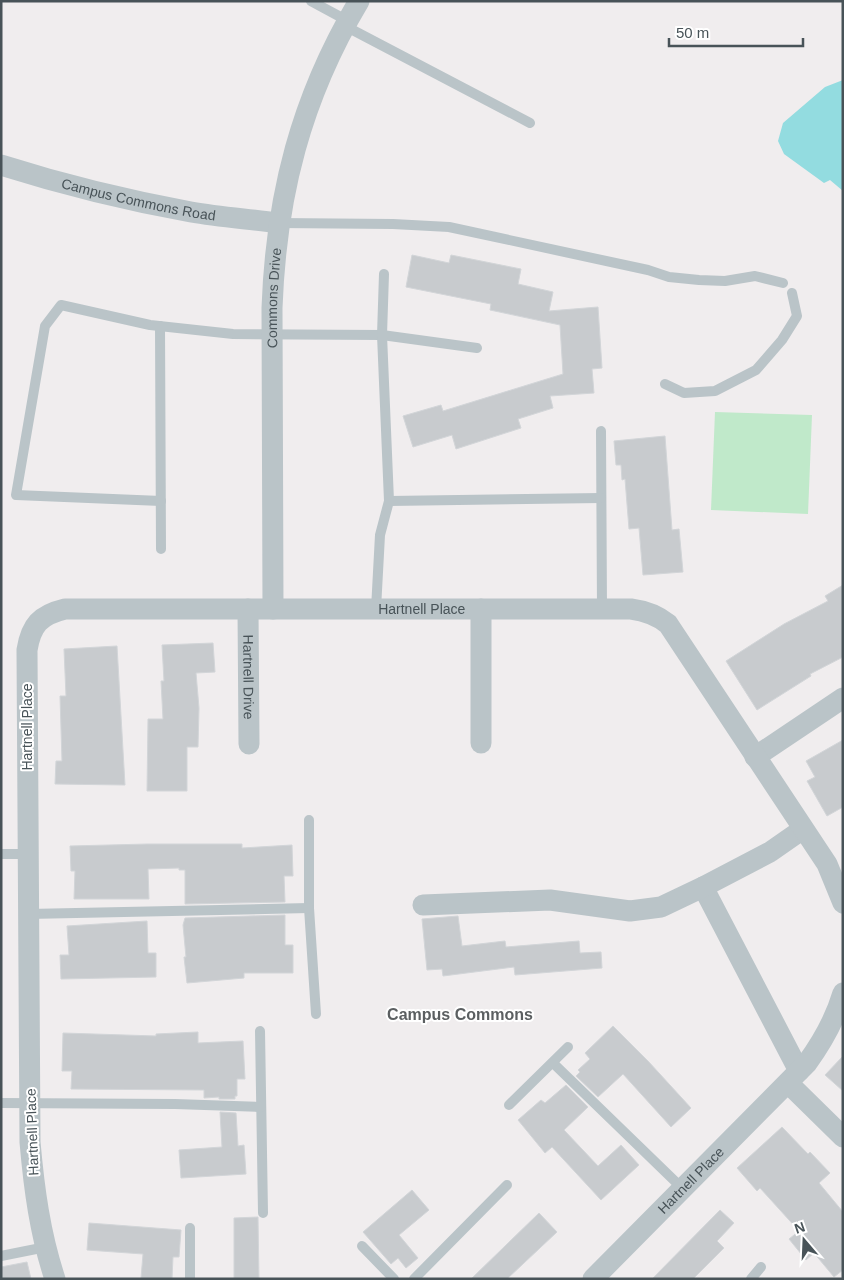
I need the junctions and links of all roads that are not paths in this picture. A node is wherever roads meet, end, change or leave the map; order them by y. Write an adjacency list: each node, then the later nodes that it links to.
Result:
1 (311, 1): 3 (lane)
2 (359, 1): 3 (street, Commons Drive)
3 (346, 23): 4 (lane); 6 (street, Commons Drive)
4 (530, 123)
5 (1, 165): 6 (street, Campus Commons Road)
6 (278, 223): 8 (lane); 12 (street, Commons Drive)
7 (384, 274): 11 (lane)
8 (782, 283)
9 (792, 293): 14 (lane)
10 (160, 326): 12 (lane); 17 (lane); 17 (lane)
11 (382, 334): 12 (lane); 13 (lane); 18 (lane)
12 (272, 335): 21 (street, Commons Drive)
13 (477, 348)
14 (665, 384)
15 (601, 432): 16 (lane)
16 (601, 498): 18 (lane); 24 (lane)
17 (161, 501): 19 (lane)
18 (390, 501): 22 (lane)
19 (161, 549)
20 (248, 609): 21 (street, Hartnell Place); 27 (street, Hartnell Drive); 32 (street, Hartnell Place)
21 (273, 609): 22 (street, Hartnell Place)
22 (376, 609): 23 (street, Hartnell Place)
23 (481, 609): 24 (street, Hartnell Place); 26 (street, Hartnell Place)
24 (602, 609): 28 (street, Hartnell Place)
25 (843, 698): 28 (street)
26 (481, 743)
27 (249, 744)
28 (756, 757): 30 (street, Hartnell Place)
29 (309, 820): 36 (lane)
30 (803, 829): 33 (street); 34 (street, Hartnell Place)
31 (1, 854): 32 (lane)
32 (28, 854): 37 (street, Hartnell Place)
33 (703, 887): 35 (street); 43 (street)
34 (843, 904)
35 (423, 905)
36 (308, 908): 37 (lane); 39 (lane)
37 (28, 914): 45 (street, Hartnell Place)
38 (843, 993): 43 (street, Hartnell Place)
39 (316, 1014)
40 (260, 1030): 47 (lane)
41 (568, 1047): 42 (lane)
42 (553, 1063): 46 (lane); 50 (lane)
43 (793, 1077): 48 (street); 50 (street, Hartnell Place)
44 (1, 1103): 45 (lane)
45 (30, 1104): 47 (lane); 54 (street, Hartnell Place)
46 (509, 1105)
47 (261, 1107): 51 (lane)
48 (843, 1137)
49 (507, 1185): 60 (lane)
50 (683, 1188): 61 (street, Hartnell Place)
51 (263, 1213)
52 (190, 1228): 58 (lane)
53 (362, 1246): 59 (lane)
54 (46, 1247): 55 (lane); 57 (street, Hartnell Place)
55 (1, 1256)
56 (761, 1267): 62 (lane)
57 (55, 1279)
58 (190, 1279)
59 (394, 1279)
60 (414, 1279)
61 (593, 1279)
62 (751, 1279)

